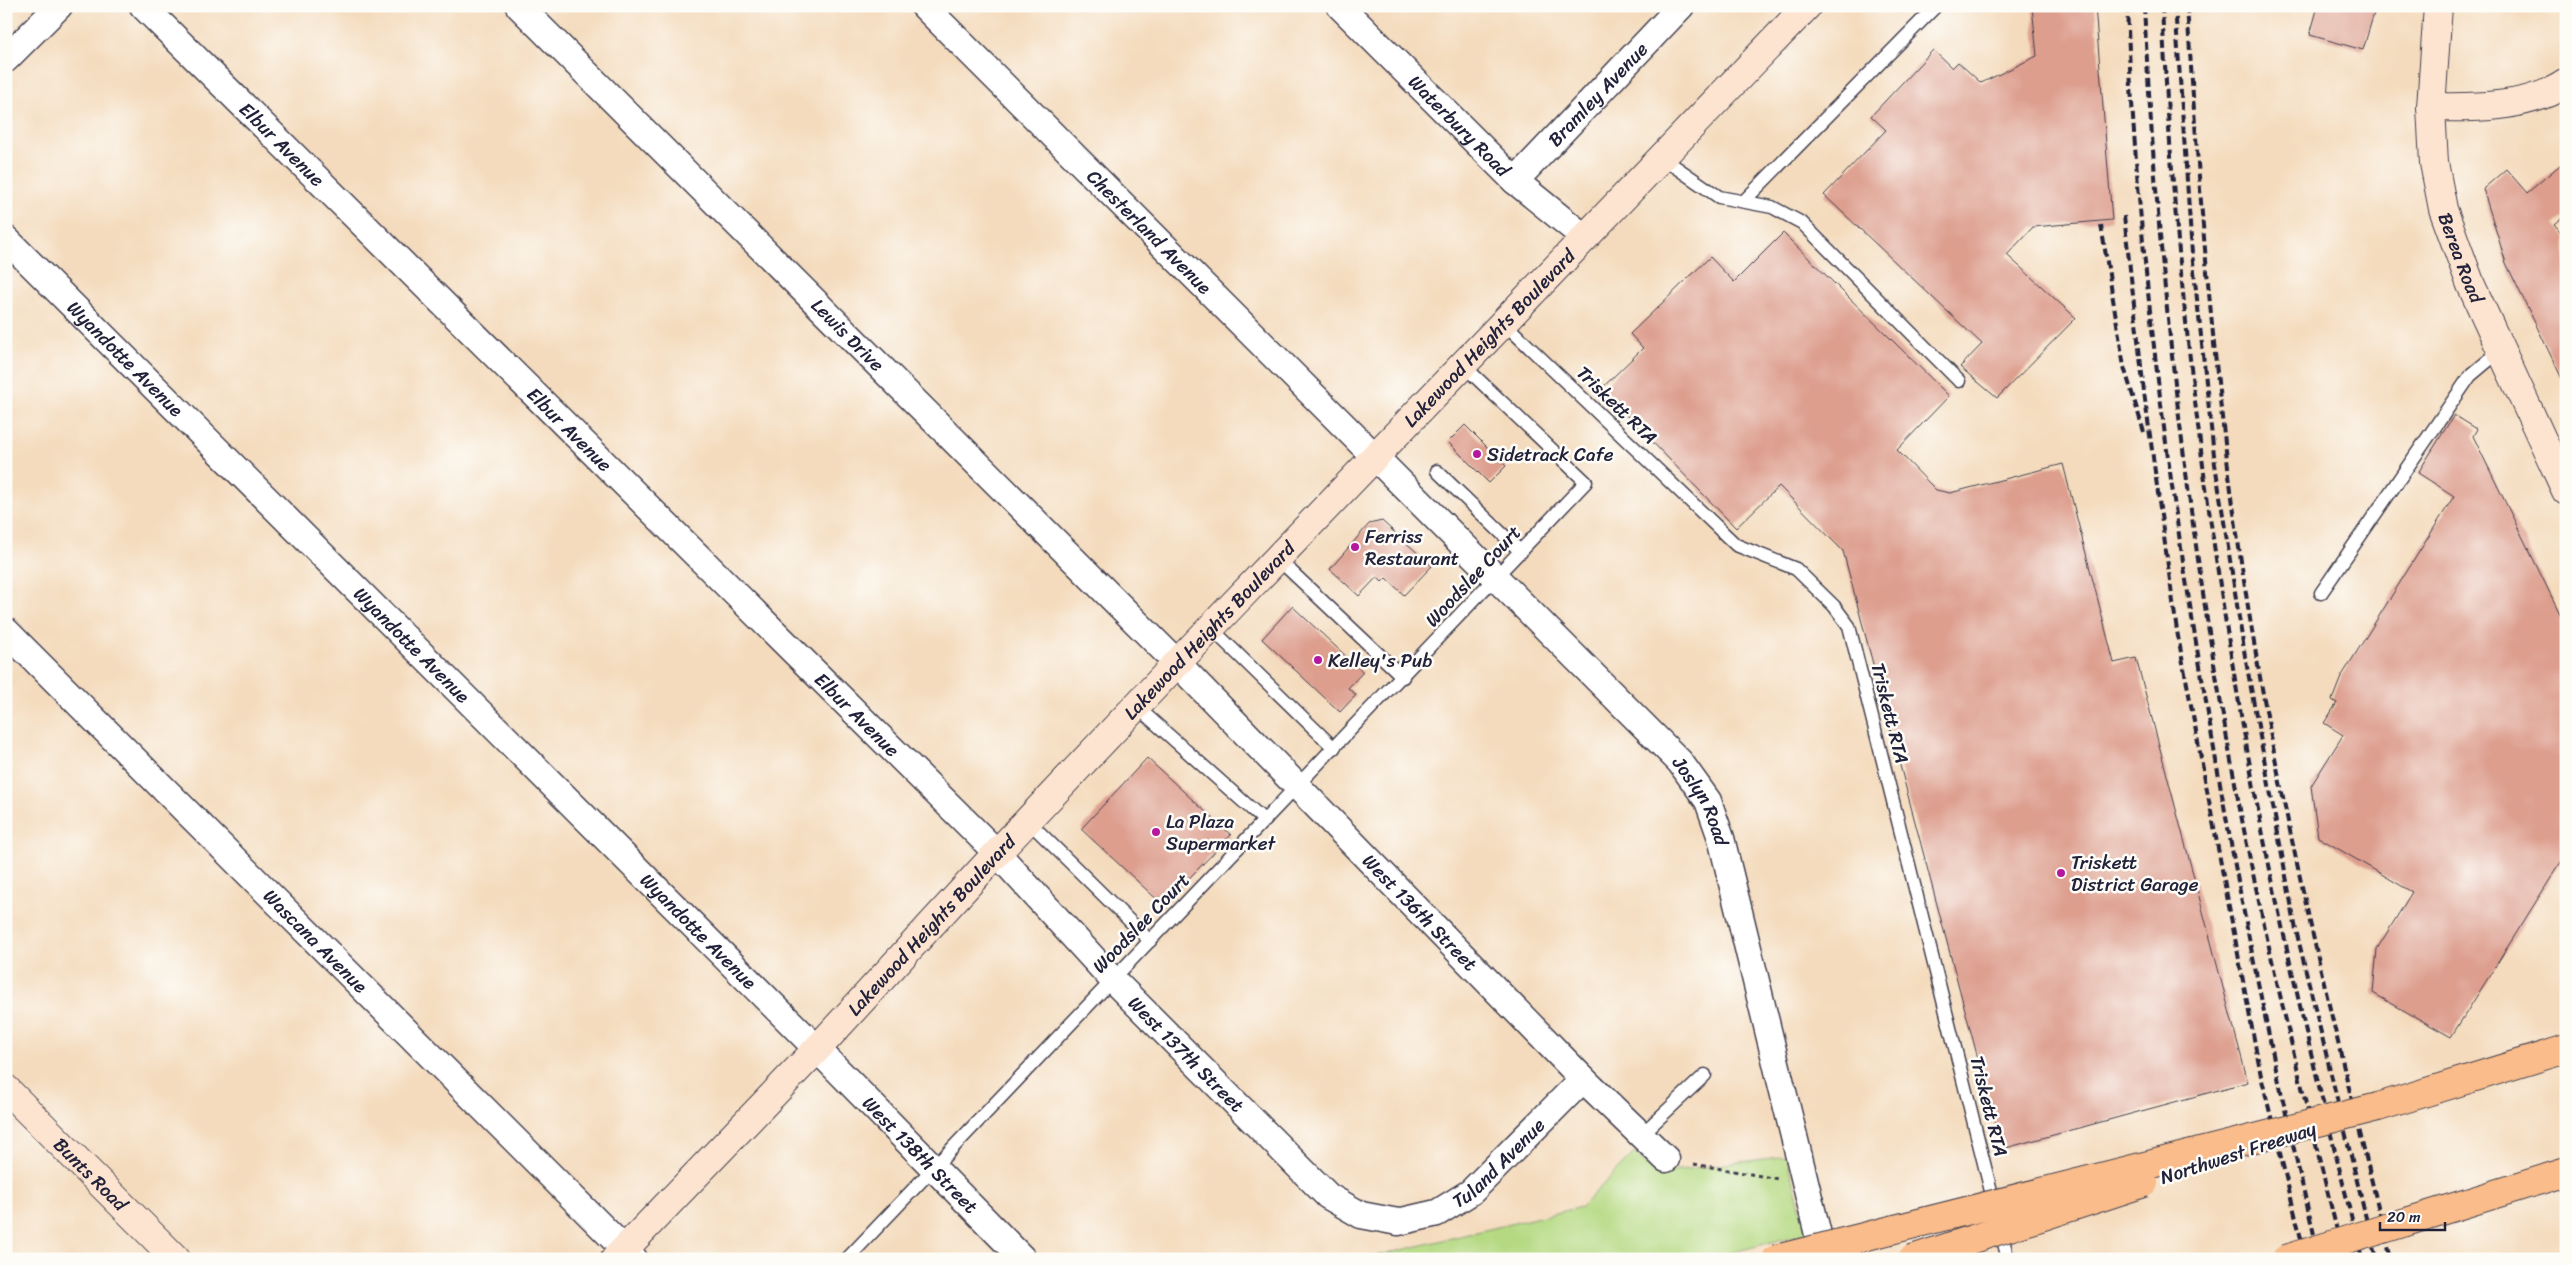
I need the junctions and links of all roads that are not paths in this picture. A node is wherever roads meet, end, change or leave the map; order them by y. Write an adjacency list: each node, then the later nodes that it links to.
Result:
1 (59, 6): 10 (street)
2 (143, 6): 38 (street, Elbur Avenue)
3 (519, 6): 31 (street, Lewis Drive)
4 (924, 6): 22 (street, Chesterland Avenue)
5 (1340, 6): 14 (street, Waterbury Road)
6 (1681, 6): 14 (street, Bramley Avenue)
7 (1807, 6): 13 (main road, Lakewood Heights Boulevard)
8 (1936, 6): 15 (lane)
9 (2438, 6): 12 (main road, Berea Road)
10 (6, 60)
11 (2566, 83): 12 (main road)
12 (2431, 107): 19 (main road, Berea Road)
13 (1661, 157): 15 (lane); 16 (main road, Lakewood Heights Boulevard)
14 (1514, 181): 16 (street, Waterbury Road)
15 (1744, 201): 21 (lane)
16 (1584, 237): 18 (main road, Lakewood Heights Boulevard)
17 (6, 239): 41 (street, Wyandotte Avenue)
18 (1504, 323): 20 (main road, Lakewood Heights Boulevard); 59 (lane, Triskett RTA)
19 (2501, 350): 24 (main road, Berea Road); 28 (lane)
20 (1463, 365): 22 (main road, Lakewood Heights Boulevard); 25 (lane, Woodslee Court)
21 (1959, 381)
22 (1374, 456): 26 (main road, Lakewood Heights Boulevard); 27 (street, Joslyn Road)
23 (1437, 471): 25 (lane)
24 (2566, 491)
25 (1520, 552): 27 (lane, Woodslee Court)
26 (1278, 559): 29 (main road, Lakewood Heights Boulevard); 32 (lane)
27 (1496, 578): 32 (lane, Woodslee Court); 57 (street, Joslyn Road)
28 (2321, 593)
29 (1211, 628): 31 (main road, Lakewood Heights Boulevard); 34 (lane)
30 (6, 631): 52 (street, Wascana Avenue)
31 (1177, 663): 33 (main road, Lakewood Heights Boulevard); 35 (street, West 136th Street)
32 (1403, 677): 34 (lane, Woodslee Court)
33 (1136, 706): 36 (main road, Lakewood Heights Boulevard); 37 (lane)
34 (1334, 748): 35 (lane, Woodslee Court)
35 (1298, 786): 37 (lane, Woodslee Court); 44 (street, West 136th Street)
36 (1027, 820): 38 (main road, Lakewood Heights Boulevard); 39 (lane)
37 (1265, 821): 39 (lane, Woodslee Court)
38 (997, 853): 40 (street, West 137th Street); 41 (main road, Lakewood Heights Boulevard)
39 (1150, 941): 40 (lane, Woodslee Court)
40 (1113, 980): 49 (lane, Woodslee Court); 51 (street, West 137th Street)
41 (817, 1049): 49 (street, West 138th Street); 52 (main road, Lakewood Heights Boulevard)
42 (2566, 1049): 46 (highway, Northwest Freeway)
43 (1705, 1075): 47 (lane)
44 (1583, 1079): 47 (street, West 136th Street); 51 (street, Tuland Avenue)
45 (6, 1089): 53 (main road, Bunts Road)
46 (2378, 1107): 56 (highway, bridge); 58 (highway, Northwest Freeway, bridge)
47 (1641, 1135): 48 (street, West 136th Street)
48 (1666, 1159)
49 (933, 1169): 54 (lane, Woodslee Court); 55 (street, West 138th Street)
50 (2566, 1172): 60 (highway, bridge)
51 (1398, 1222)
52 (624, 1256)
53 (176, 1259)
54 (847, 1259)
55 (1022, 1259)
56 (1776, 1259)
57 (1824, 1259)
58 (1912, 1259)
59 (2008, 1259)
60 (2286, 1259)

